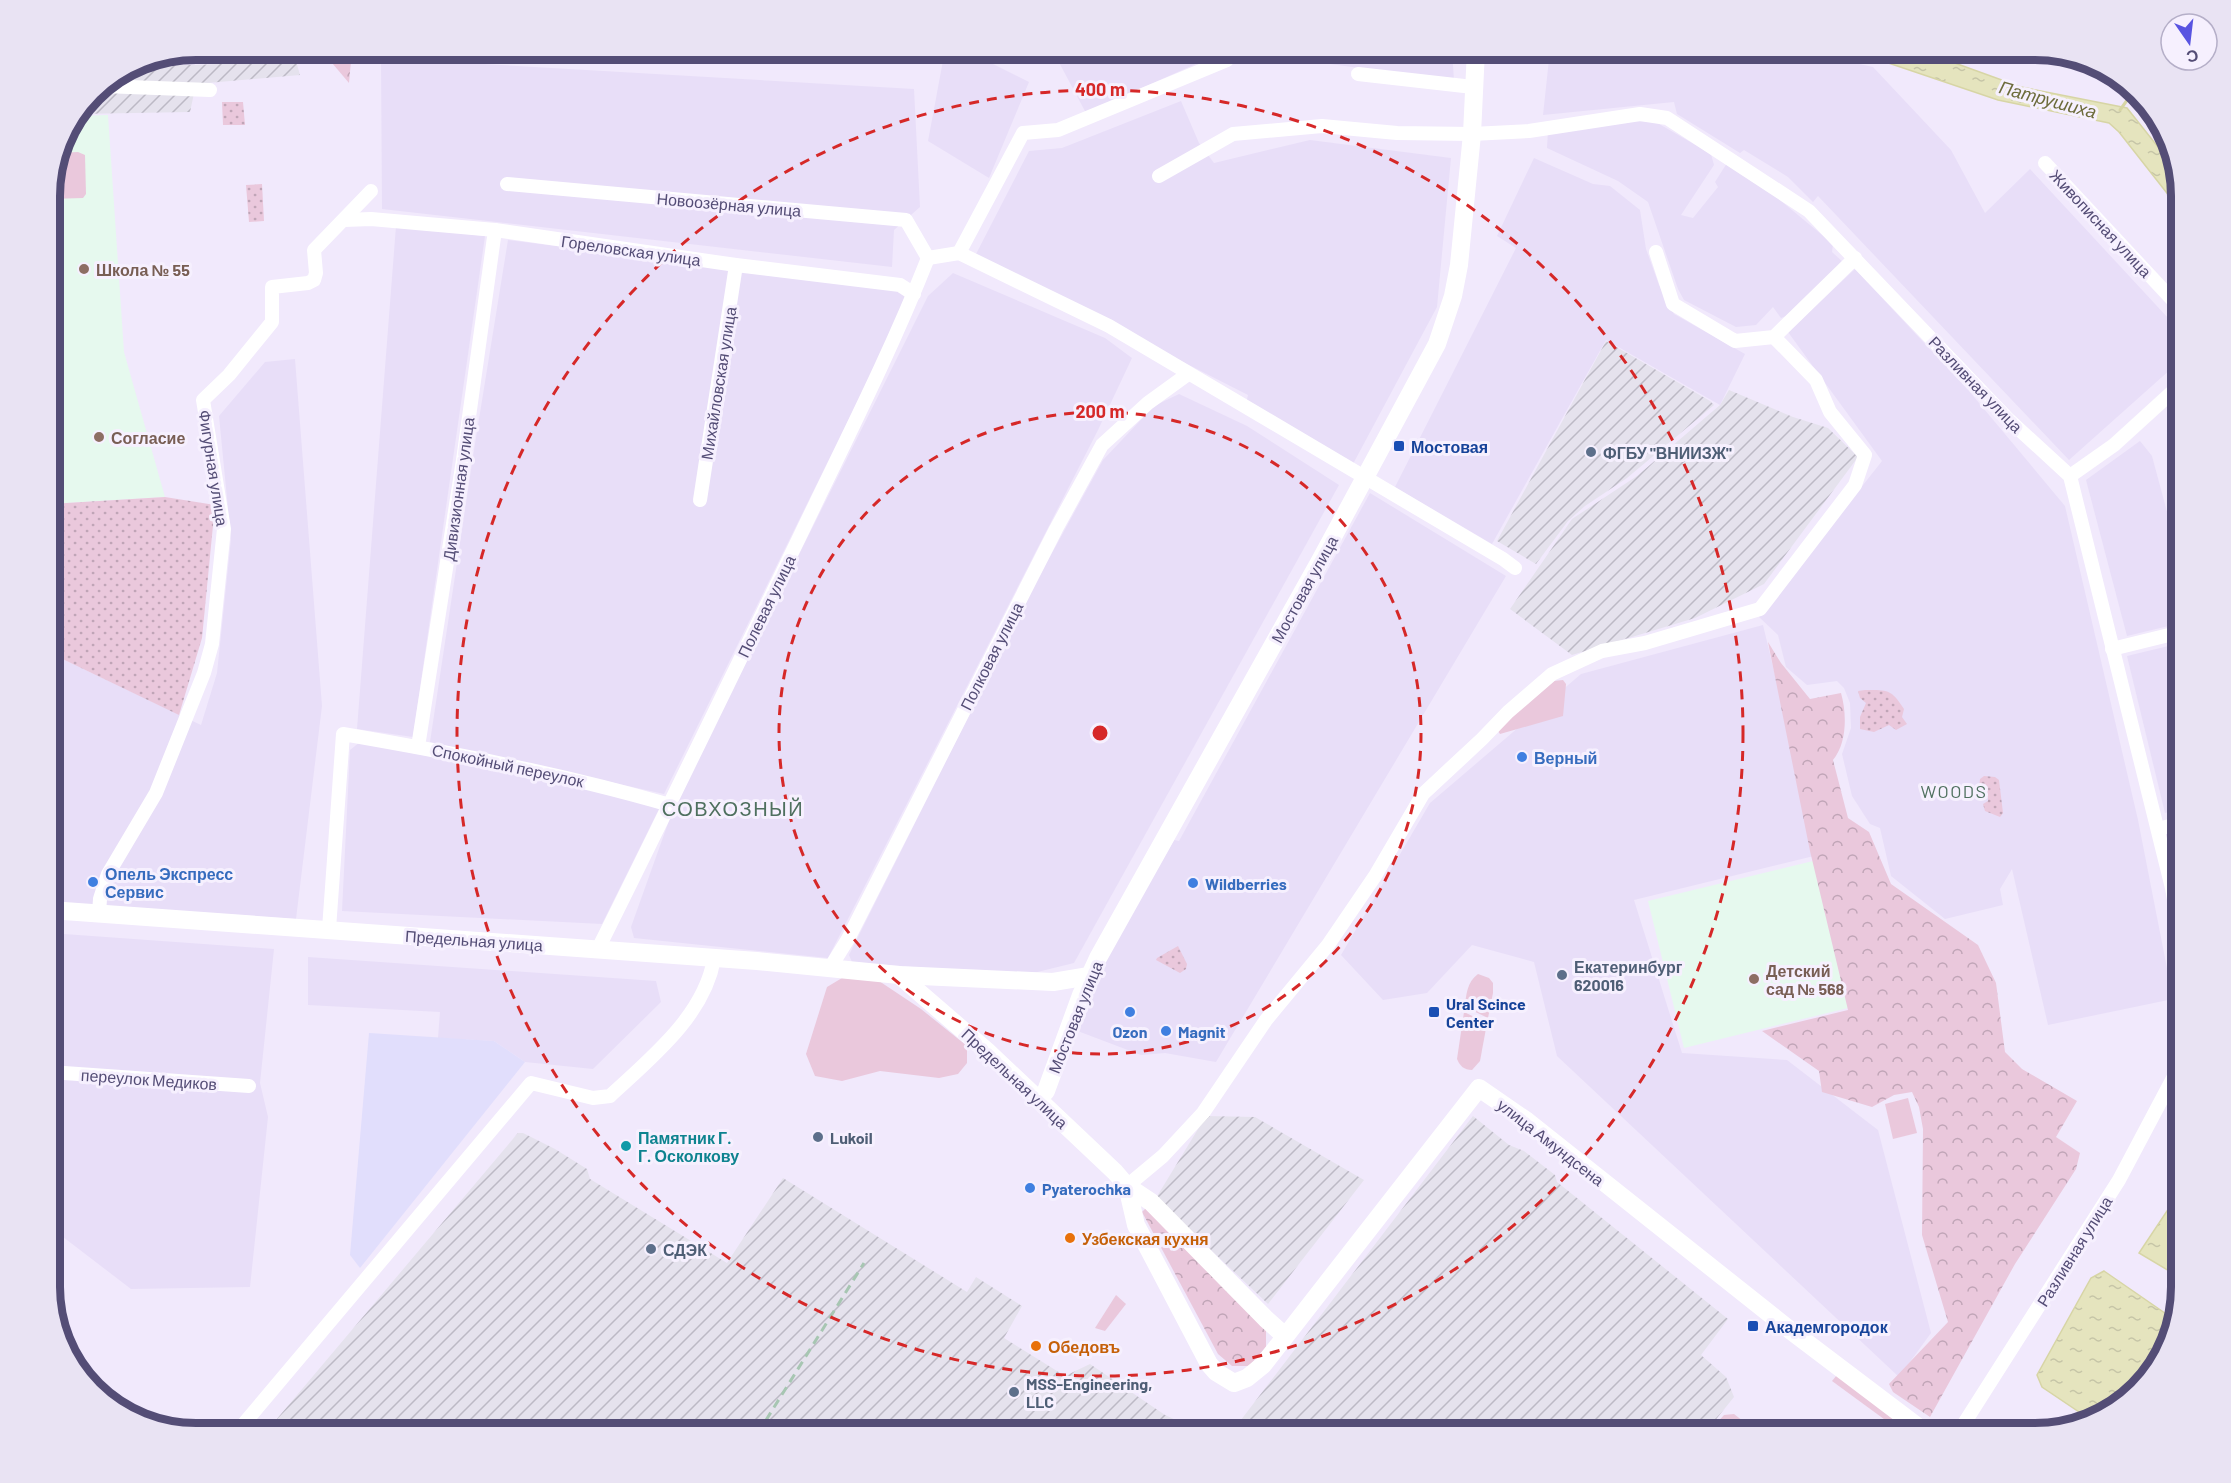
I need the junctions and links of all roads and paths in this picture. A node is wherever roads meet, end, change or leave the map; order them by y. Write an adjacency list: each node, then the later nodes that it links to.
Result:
1 (1227, 60): 15 (street)
2 (1475, 60): 5 (street, Мостовая улица)
3 (1358, 74): 5 (street)
4 (115, 86): 6 (street)
5 (1473, 87): 7 (street, Мостовая улица)
6 (210, 90)
7 (1472, 134): 9 (street, Разливная улица); 17 (street, Разливная улица); 25 (street, Мостовая улица)
8 (2045, 163): 20 (street, Живописная улица)
9 (1159, 176)
10 (507, 184): 16 (street, Новоозёрная улица)
11 (371, 191): 12 (street, Фигурная улица)
12 (344, 220): 13 (street, Гореловская улица); 36 (street, Фигурная улица)
13 (495, 230): 18 (street, Гореловская улица); 30 (street, Дивизионная улица)
14 (1656, 252): 21 (street)
15 (959, 253): 16 (street); 22 (street)
16 (928, 258): 19 (street, Полевая улица)
17 (1855, 258): 21 (street); 24 (street, Разливная улица)
18 (736, 265): 19 (street, Гореловская улица); 26 (street, Михайловская улица)
19 (914, 294): 31 (street, Полевая улица)
20 (2171, 298)
21 (1774, 337): 47 (street)
22 (1188, 374): 25 (street); 40 (street, Полковая улица)
23 (2171, 393): 24 (street)
24 (2070, 476): 29 (street)
25 (1365, 478): 27 (street); 42 (street, Мостовая улица)
26 (700, 500)
27 (1515, 568)
28 (2171, 634): 29 (street)
29 (2112, 649): 33 (street)
30 (418, 747): 31 (street, Спокойный переулок); 37 (street, Спокойный переулок)
31 (670, 805): 38 (street, Полевая улица)
32 (2171, 826): 33 (street)
33 (2158, 830): 34 (street)
34 (2171, 884)
35 (60, 911): 36 (street, Предельная улица)
36 (99, 913): 37 (street, Предельная улица)
37 (329, 929): 38 (street, Предельная улица)
38 (598, 950): 39 (street, Предельная улица)
39 (714, 959): 40 (street, Предельная улица); 49 (street)
40 (830, 968): 41 (street, Предельная улица)
41 (899, 975): 42 (street, Предельная улица); 46 (street, Предельная улица)
42 (1089, 976): 46 (street, Мостовая улица)
43 (60, 1073): 45 (street, переулок Медиков)
44 (2171, 1082): 51 (street, Разливная улица)
45 (249, 1086)
46 (1038, 1100): 47 (street, Предельная улица)
47 (1127, 1186): 48 (street, Предельная улица); 48 (street, улица Амундсена)
48 (1285, 1336): 50 (street, улица Амундсена)
49 (245, 1423)
50 (1912, 1423)
51 (1965, 1423)

